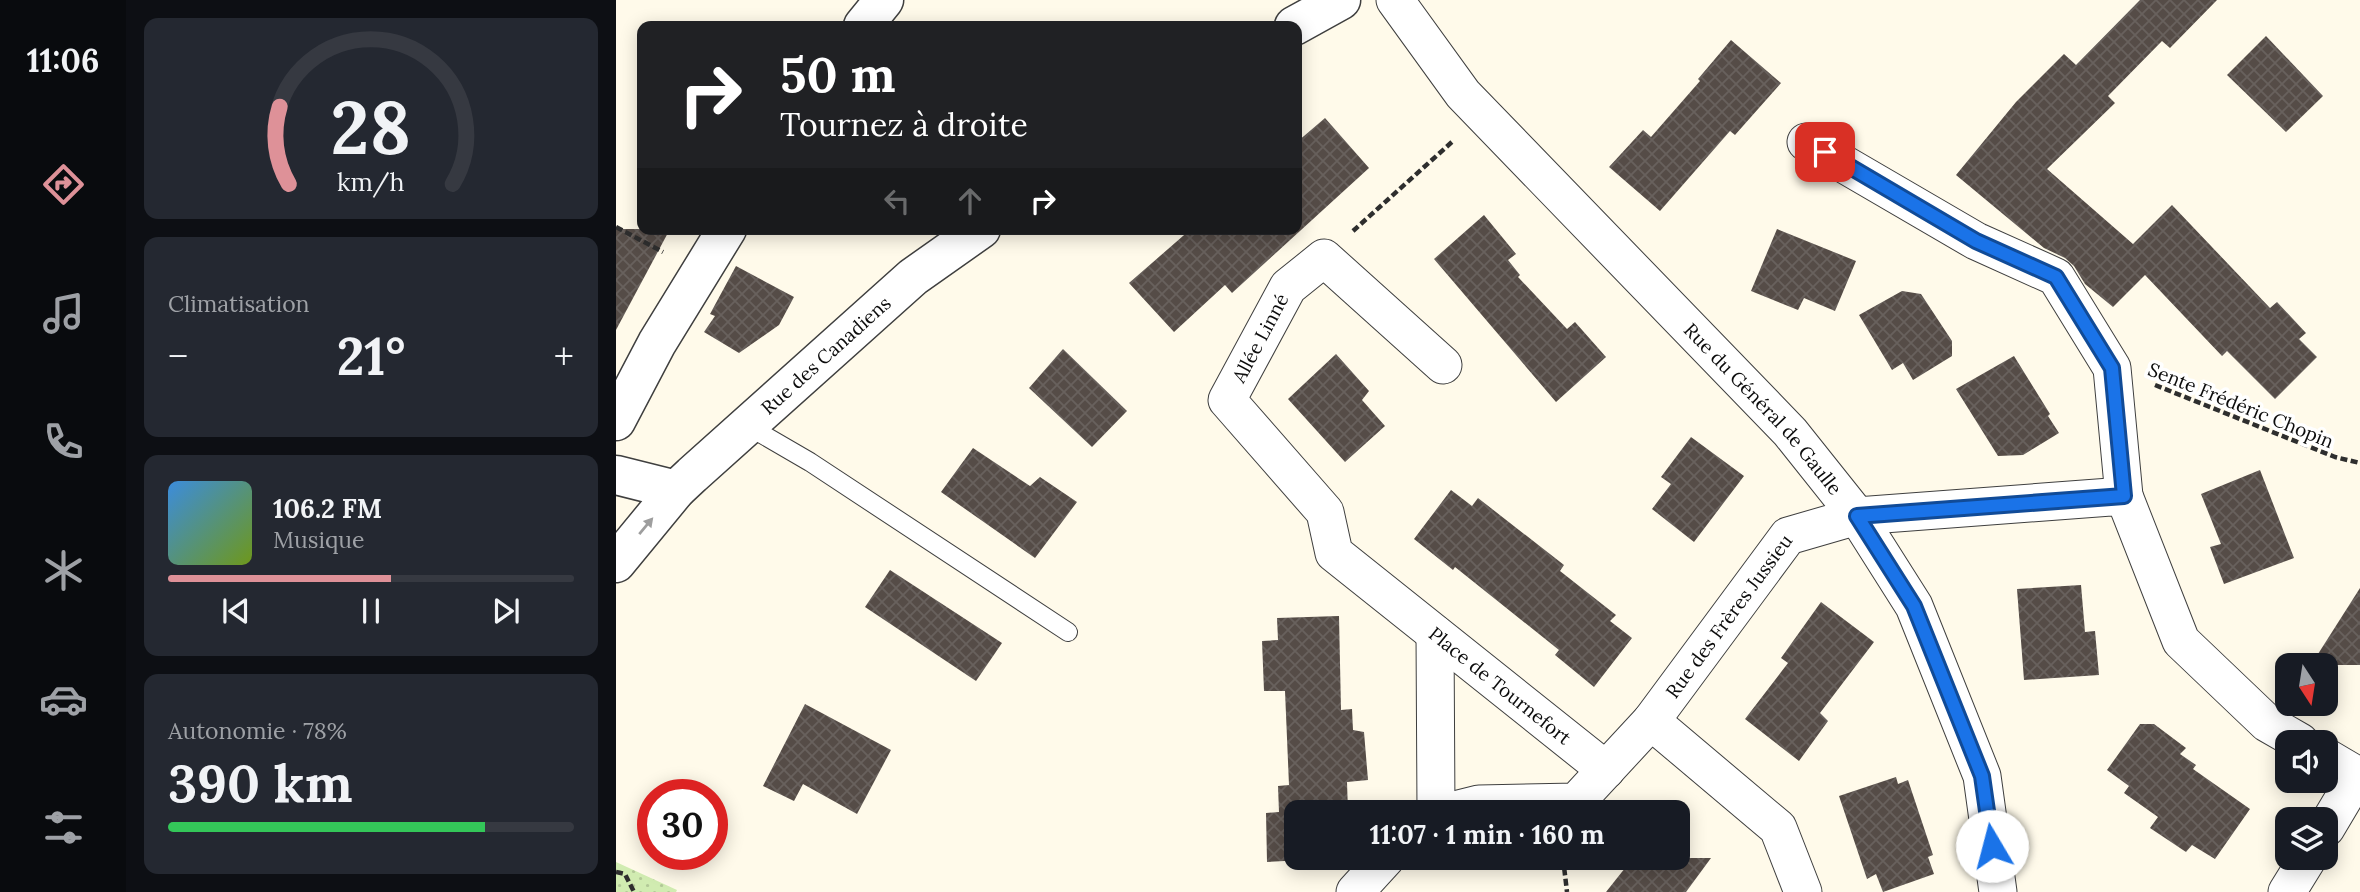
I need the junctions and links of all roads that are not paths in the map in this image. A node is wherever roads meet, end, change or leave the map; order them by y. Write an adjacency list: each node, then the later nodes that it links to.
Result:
1 (884, 0): 4 (street)
2 (1341, 0): 5 (street)
3 (1395, 0): 15 (street, Rue du Général de Gaulle)
4 (867, 21)
5 (1302, 22)
6 (1807, 142): 14 (street)
7 (723, 235): 10 (street)
8 (972, 235): 11 (street, Rue des Canadiens)
9 (1443, 365): 18 (street, Allée Linné)
10 (616, 421)
11 (748, 426): 13 (street, Rue des Canadiens); 17 (lane)
12 (616, 475): 13 (street)
13 (676, 490): 16 (street, Rue des Canadiens, one-way to 13)
14 (2124, 496): 15 (street, Rue des Frères Jussieu); 20 (street)
15 (1857, 516): 19 (street, Rue des Frères Jussieu); 31 (street, Rue du Général de Gaulle)
16 (616, 562)
17 (1069, 632)
18 (1436, 634): 22 (street, Place de Tournefort); 24 (street, Place de Tournefort)
19 (1651, 721): 22 (street, Rue des Frères Jussieu); 30 (street)
20 (2279, 730)
21 (2338, 764): 23 (street)
22 (1606, 769): 25 (street, Rue des Frères Jussieu)
23 (2359, 776): 26 (street)
24 (1436, 800)
25 (1578, 800)
26 (2338, 809)
27 (1375, 870): 29 (street)
28 (2301, 870): 32 (street)
29 (1355, 892)
30 (1803, 892)
31 (1998, 892)
32 (2287, 892)

